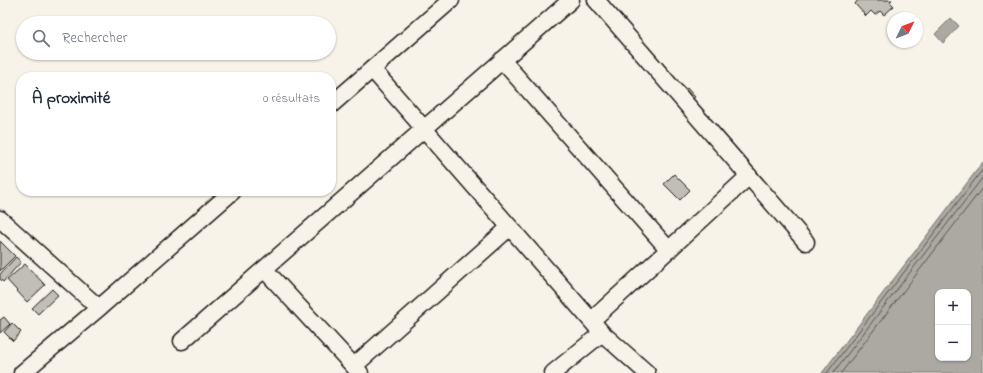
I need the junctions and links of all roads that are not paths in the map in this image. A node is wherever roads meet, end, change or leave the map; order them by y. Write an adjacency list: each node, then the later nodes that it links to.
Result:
1 (451, 0): 5 (street)
2 (571, 0): 4 (street)
3 (596, 0): 8 (street)
4 (502, 60): 7 (street); 13 (street)
5 (372, 69): 6 (street); 7 (street)
6 (336, 101)
7 (424, 129): 11 (street); 14 (street)
8 (749, 176): 12 (street); 13 (street)
9 (227, 196): 15 (street)
10 (0, 219): 15 (street)
11 (510, 227): 16 (street); 19 (street)
12 (806, 242)
13 (669, 250): 16 (street)
14 (264, 269): 18 (street); 19 (street)
15 (99, 308): 20 (street)
16 (592, 320): 17 (street)
17 (602, 333): 21 (street); 22 (street)
18 (182, 341)
19 (357, 369)
20 (24, 372)
21 (553, 373)
22 (647, 373)

